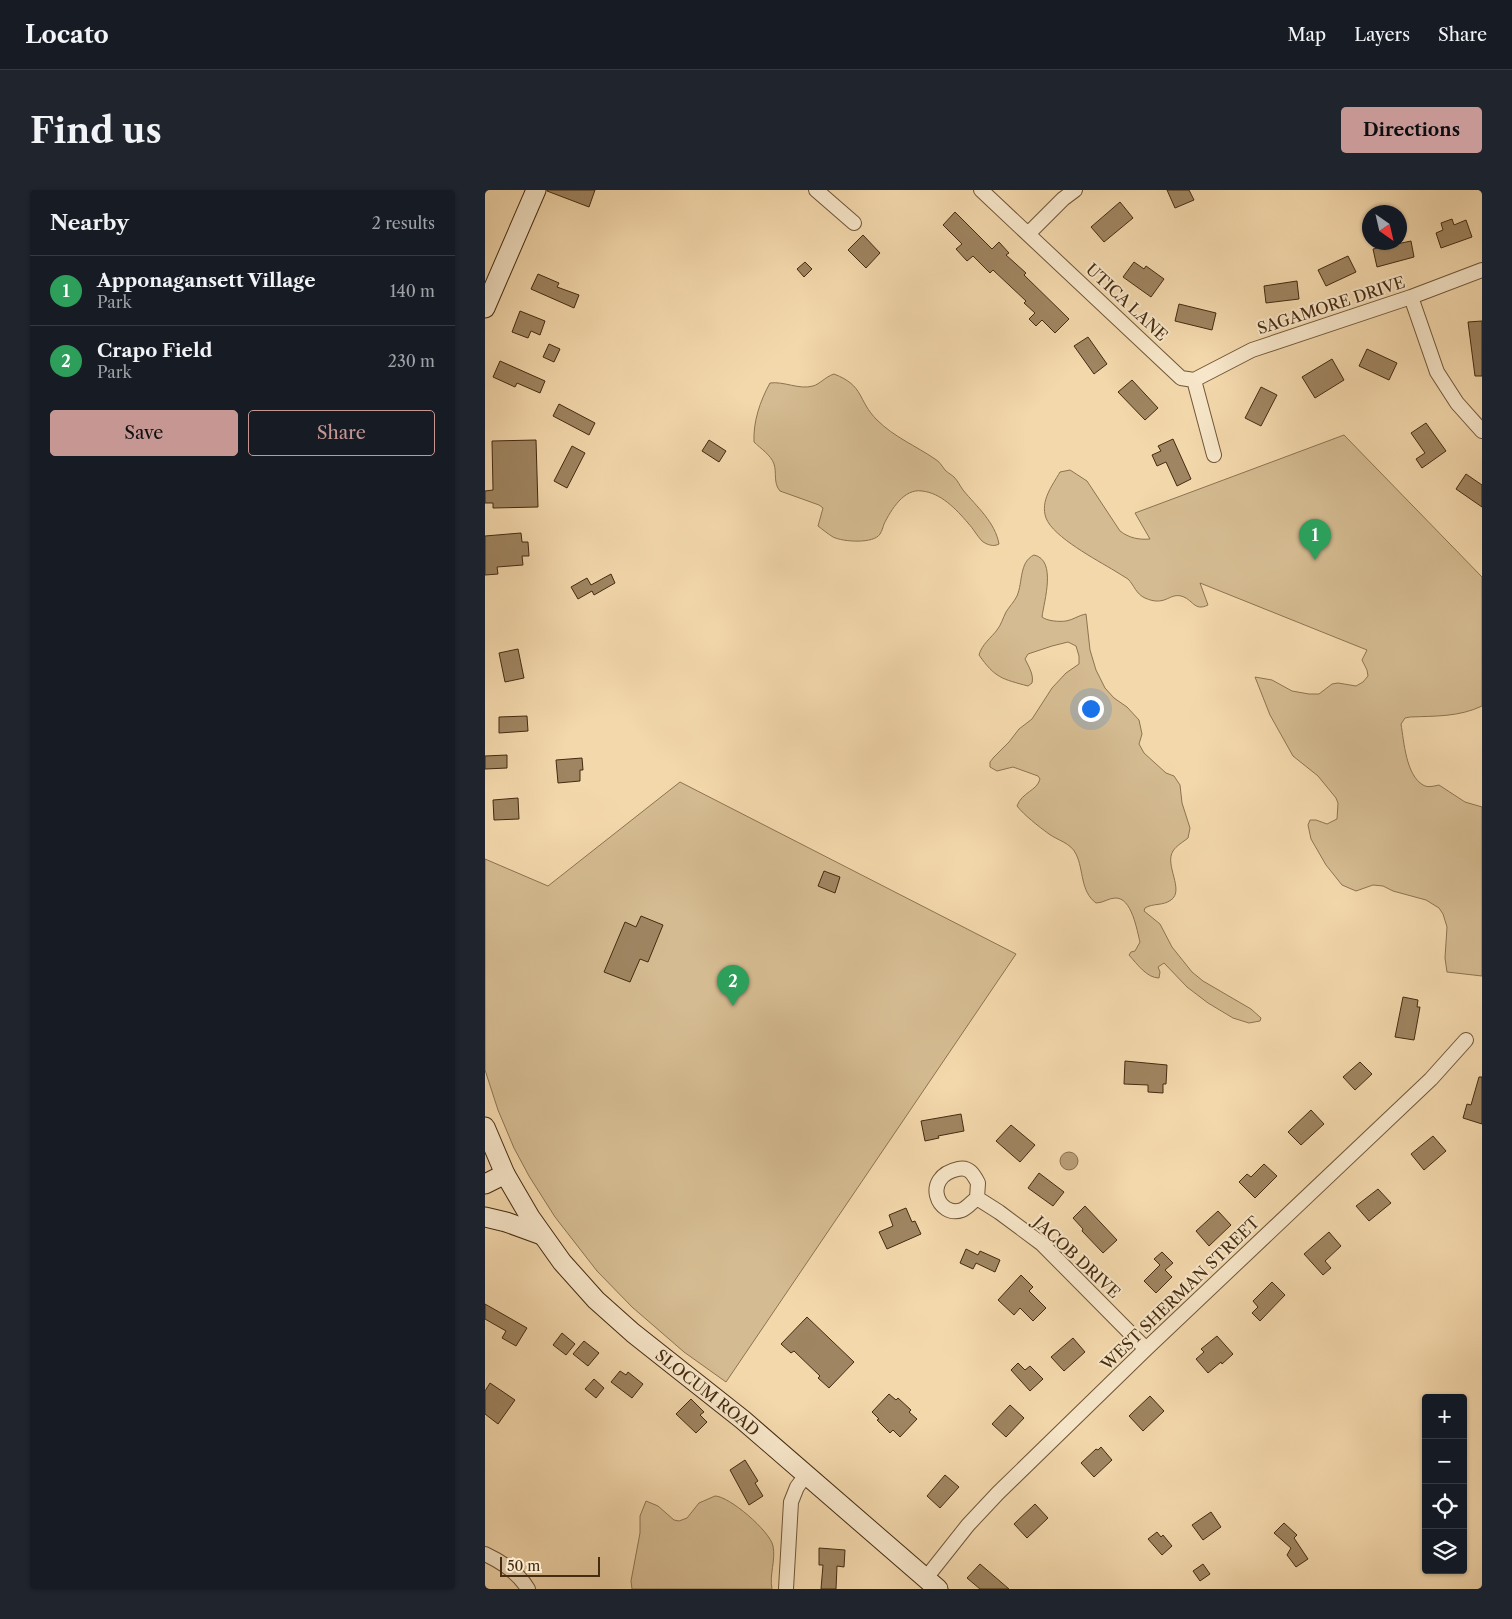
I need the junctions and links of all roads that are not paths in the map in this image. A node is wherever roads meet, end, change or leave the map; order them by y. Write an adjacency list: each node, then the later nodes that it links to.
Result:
1 (536, 190): 9 (main road)
2 (816, 190): 5 (street)
3 (981, 190): 6 (street, UTICA LANE)
4 (1075, 190): 6 (street)
5 (854, 223)
6 (1028, 234): 10 (street, UTICA LANE)
7 (1482, 270): 8 (street, SAGAMORE DRIVE)
8 (1411, 297): 10 (street, SAGAMORE DRIVE); 11 (street)
9 (485, 308)
10 (1194, 380): 12 (street)
11 (1482, 431)
12 (1214, 455)
13 (1466, 1040): 20 (street, WEST SHERMAN STREET)
14 (485, 1127): 15 (main road, SLOCUM ROAD)
15 (505, 1174): 16 (main road); 19 (main road, SLOCUM ROAD)
16 (485, 1184)
17 (977, 1198): 20 (street, JACOB DRIVE)
18 (485, 1217): 19 (main road)
19 (542, 1235): 21 (main road, SLOCUM ROAD)
20 (1146, 1349): 23 (street, WEST SHERMAN STREET)
21 (806, 1475): 23 (main road, SLOCUM ROAD); 25 (street)
22 (485, 1554): 24 (street)
23 (932, 1584)
24 (528, 1589)
25 (786, 1589)

